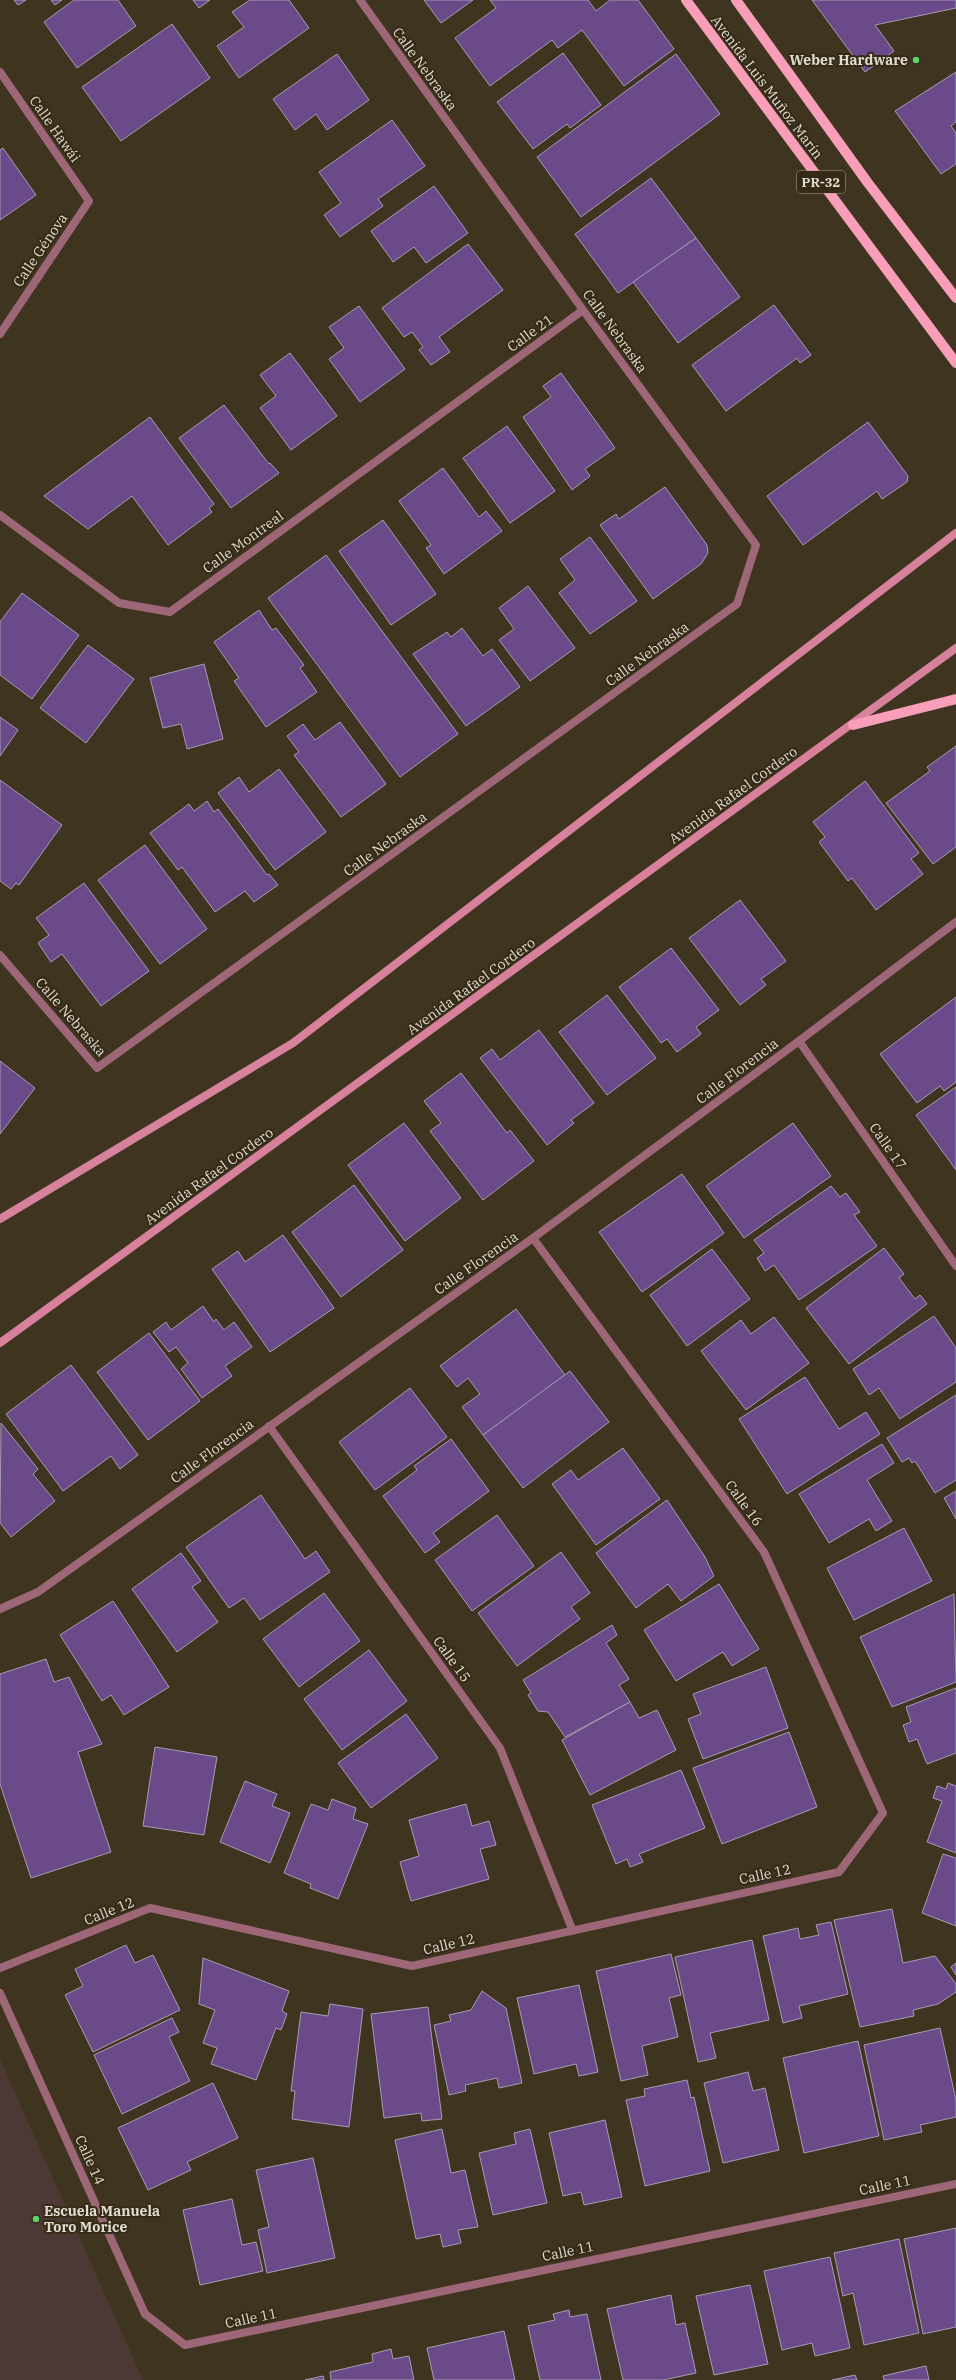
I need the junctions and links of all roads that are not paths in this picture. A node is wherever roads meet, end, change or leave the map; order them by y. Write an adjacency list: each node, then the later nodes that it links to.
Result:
1 (360, 0): 7 (street, Calle Nebraska)
2 (686, 0): 9 (main road, Avenida Luis Muñoz Marín / PR-32)
3 (736, 0): 6 (main road, Avenida Luis Muñoz Marín / PR-32)
4 (0, 72): 5 (street, Calle Hawái)
5 (89, 201): 8 (street, Calle Génova)
6 (956, 298)
7 (583, 310): 10 (street, Calle 21); 17 (street, Calle Nebraska)
8 (0, 334)
9 (956, 363)
10 (493, 376): 11 (street, Calle Montreal)
11 (0, 515)
12 (956, 533): 19 (main road)
13 (956, 648): 15 (main road, Avenida Rafael Cordero)
14 (956, 699): 15 (main road)
15 (853, 725): 22 (main road, Avenida Rafael Cordero)
16 (956, 922): 18 (street, Calle Florencia)
17 (0, 955)
18 (799, 1041): 20 (street, Calle Florencia); 21 (street, Calle 17)
19 (0, 1220)
20 (533, 1238): 23 (street, Calle Florencia); 25 (street, Calle 16)
21 (956, 1266)
22 (0, 1343)
23 (269, 1426): 24 (street, Calle Florencia); 26 (street, Calle 15)
24 (0, 1609)
25 (883, 1813): 26 (street, Calle 12)
26 (572, 1929): 27 (street, Calle 12)
27 (0, 1968)
28 (0, 1993): 30 (street, Calle 14)
29 (956, 2184): 30 (street, Calle 11)
30 (185, 2345)

